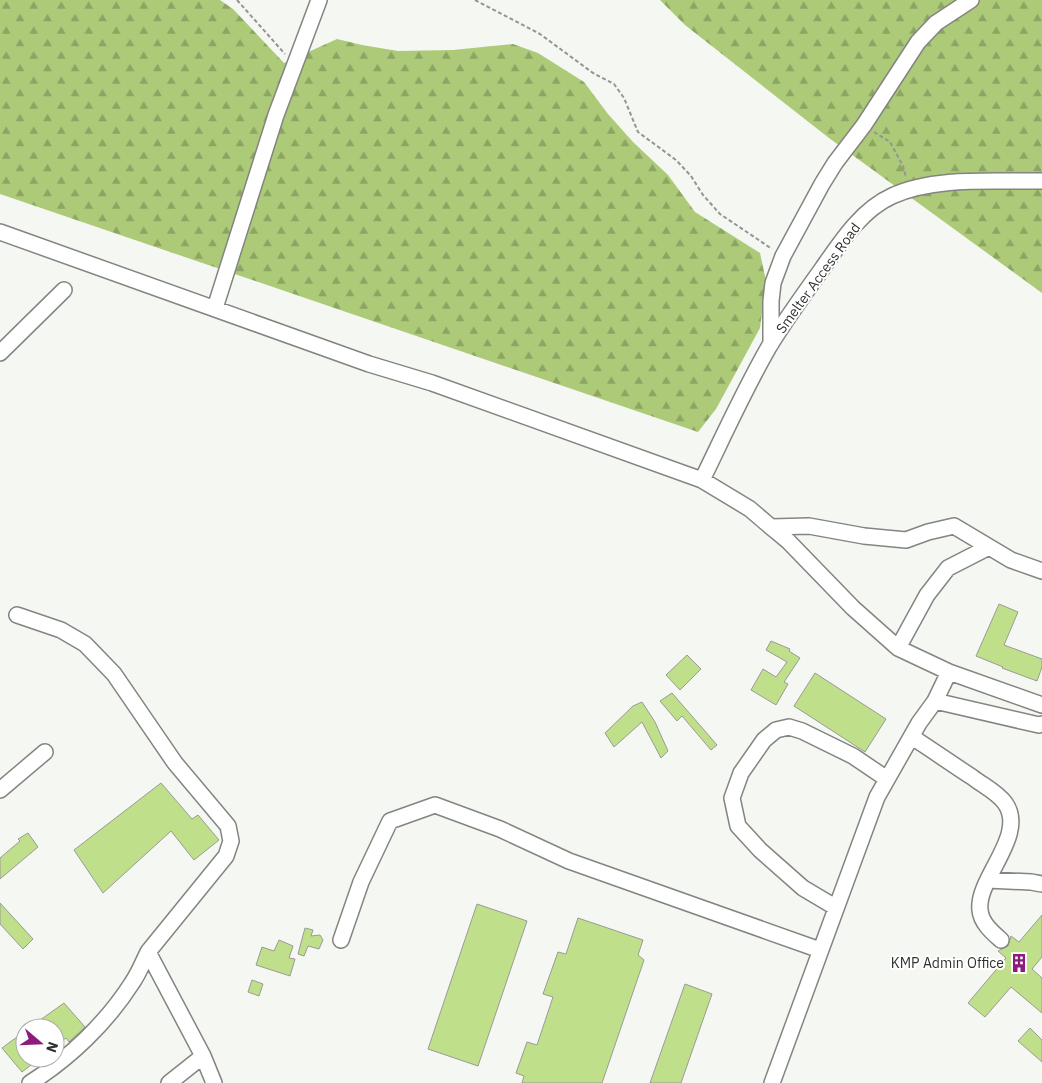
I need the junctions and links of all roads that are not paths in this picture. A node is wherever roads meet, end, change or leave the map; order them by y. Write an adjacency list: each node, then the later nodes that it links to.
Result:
1 (319, 0): 6 (lane)
2 (971, 0): 7 (lane)
3 (1042, 181): 7 (lane, Smelter Access Road)
4 (0, 232): 6 (lane)
5 (64, 290): 8 (lane)
6 (215, 308): 9 (lane)
7 (771, 344): 9 (lane, Smelter Access Road)
8 (0, 353)
9 (702, 480): 10 (lane)
10 (771, 527): 11 (lane); 14 (lane)
11 (989, 547): 12 (lane); 14 (lane)
12 (1042, 571)
13 (17, 616): 29 (lane)
14 (898, 648): 15 (lane)
15 (949, 672): 16 (lane); 17 (lane)
16 (935, 701): 18 (lane); 19 (lane)
17 (1042, 705)
18 (1042, 724)
19 (912, 737): 21 (lane); 23 (lane)
20 (46, 752): 22 (lane)
21 (887, 779): 25 (lane); 25 (lane)
22 (0, 790)
23 (988, 880): 24 (lane); 27 (lane)
24 (1042, 884)
25 (835, 907): 28 (lane)
26 (341, 940): 28 (lane)
27 (1001, 940)
28 (820, 950): 34 (lane)
29 (148, 952): 30 (lane); 31 (lane)
30 (202, 1056): 32 (lane); 33 (lane)
31 (30, 1083)
32 (169, 1083)
33 (214, 1083)
34 (772, 1083)

